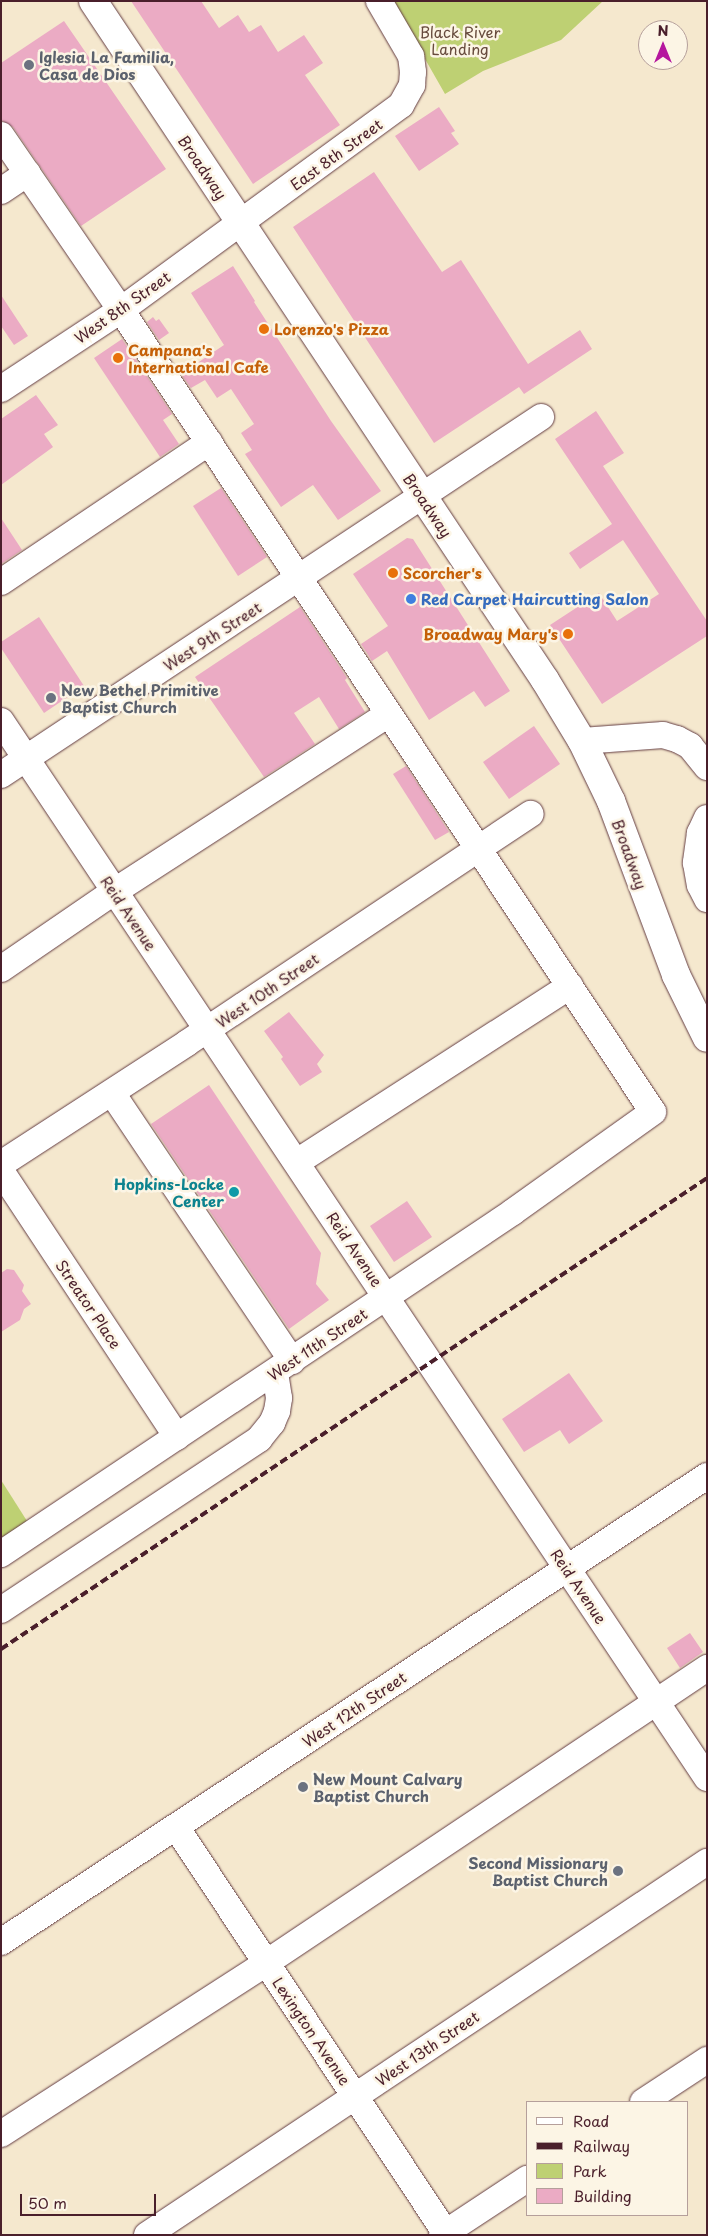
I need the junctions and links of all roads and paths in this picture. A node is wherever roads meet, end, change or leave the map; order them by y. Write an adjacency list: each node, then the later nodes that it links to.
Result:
1 (93, 1): 6 (main road, Broadway)
2 (379, 1): 6 (street, East 8th Street)
3 (1, 134): 4 (street)
4 (28, 173): 5 (street); 7 (street)
5 (1, 191)
6 (240, 223): 7 (street, West 8th Street); 11 (main road, Broadway)
7 (121, 310): 8 (street, West 8th Street); 10 (street)
8 (1, 389)
9 (541, 417): 11 (street, West 9th Street)
10 (209, 442): 12 (street); 13 (street)
11 (422, 496): 12 (street, West 9th Street); 16 (main road, Broadway)
12 (299, 579): 14 (street); 17 (street, West 9th Street)
13 (1, 582)
14 (389, 714): 22 (street); 23 (street)
15 (1, 721): 17 (street, Reid Avenue)
16 (582, 741): 18 (street); 28 (main road, Broadway)
17 (26, 758): 19 (street, West 9th Street); 23 (street, Reid Avenue)
18 (707, 767)
19 (1, 775)
20 (531, 814): 22 (street, West 10th Street)
21 (707, 818): 24 (street)
22 (479, 848): 26 (street); 27 (street, West 10th Street)
23 (114, 891): 25 (street); 27 (street, Reid Avenue)
24 (707, 899)
25 (1, 968)
26 (570, 986): 30 (street); 33 (street, West 11th Street)
27 (208, 1029): 29 (street, West 10th Street); 30 (street, Reid Avenue)
28 (707, 1038)
29 (112, 1093): 31 (street, West 10th Street); 34 (street)
30 (297, 1162): 33 (street, Reid Avenue)
31 (1, 1164)
32 (1, 1171): 35 (street, Streator Place)
33 (387, 1297): 34 (street, West 11th Street); 38 (street, Reid Avenue)
34 (283, 1366): 35 (street, West 11th Street); 39 (street)
35 (177, 1437): 37 (street, West 11th Street)
36 (707, 1476): 38 (street, West 12th Street)
37 (1, 1554)
38 (567, 1568): 41 (street, Reid Avenue); 43 (street, West 12th Street)
39 (1, 1610)
40 (707, 1668): 41 (street)
41 (656, 1702): 42 (street, Reid Avenue); 46 (street)
42 (707, 1778)
43 (176, 1827): 45 (street, West 12th Street); 46 (street, Lexington Avenue)
44 (707, 1862): 48 (street, West 13th Street)
45 (1, 1942)
46 (266, 1963): 48 (street, Lexington Avenue); 50 (street)
47 (707, 2060): 49 (street)
48 (355, 2096): 52 (street, Lexington Avenue); 53 (street, West 13th Street)
49 (645, 2101)
50 (1, 2134)
51 (526, 2180): 52 (street)
52 (445, 2234)
53 (148, 2235)

